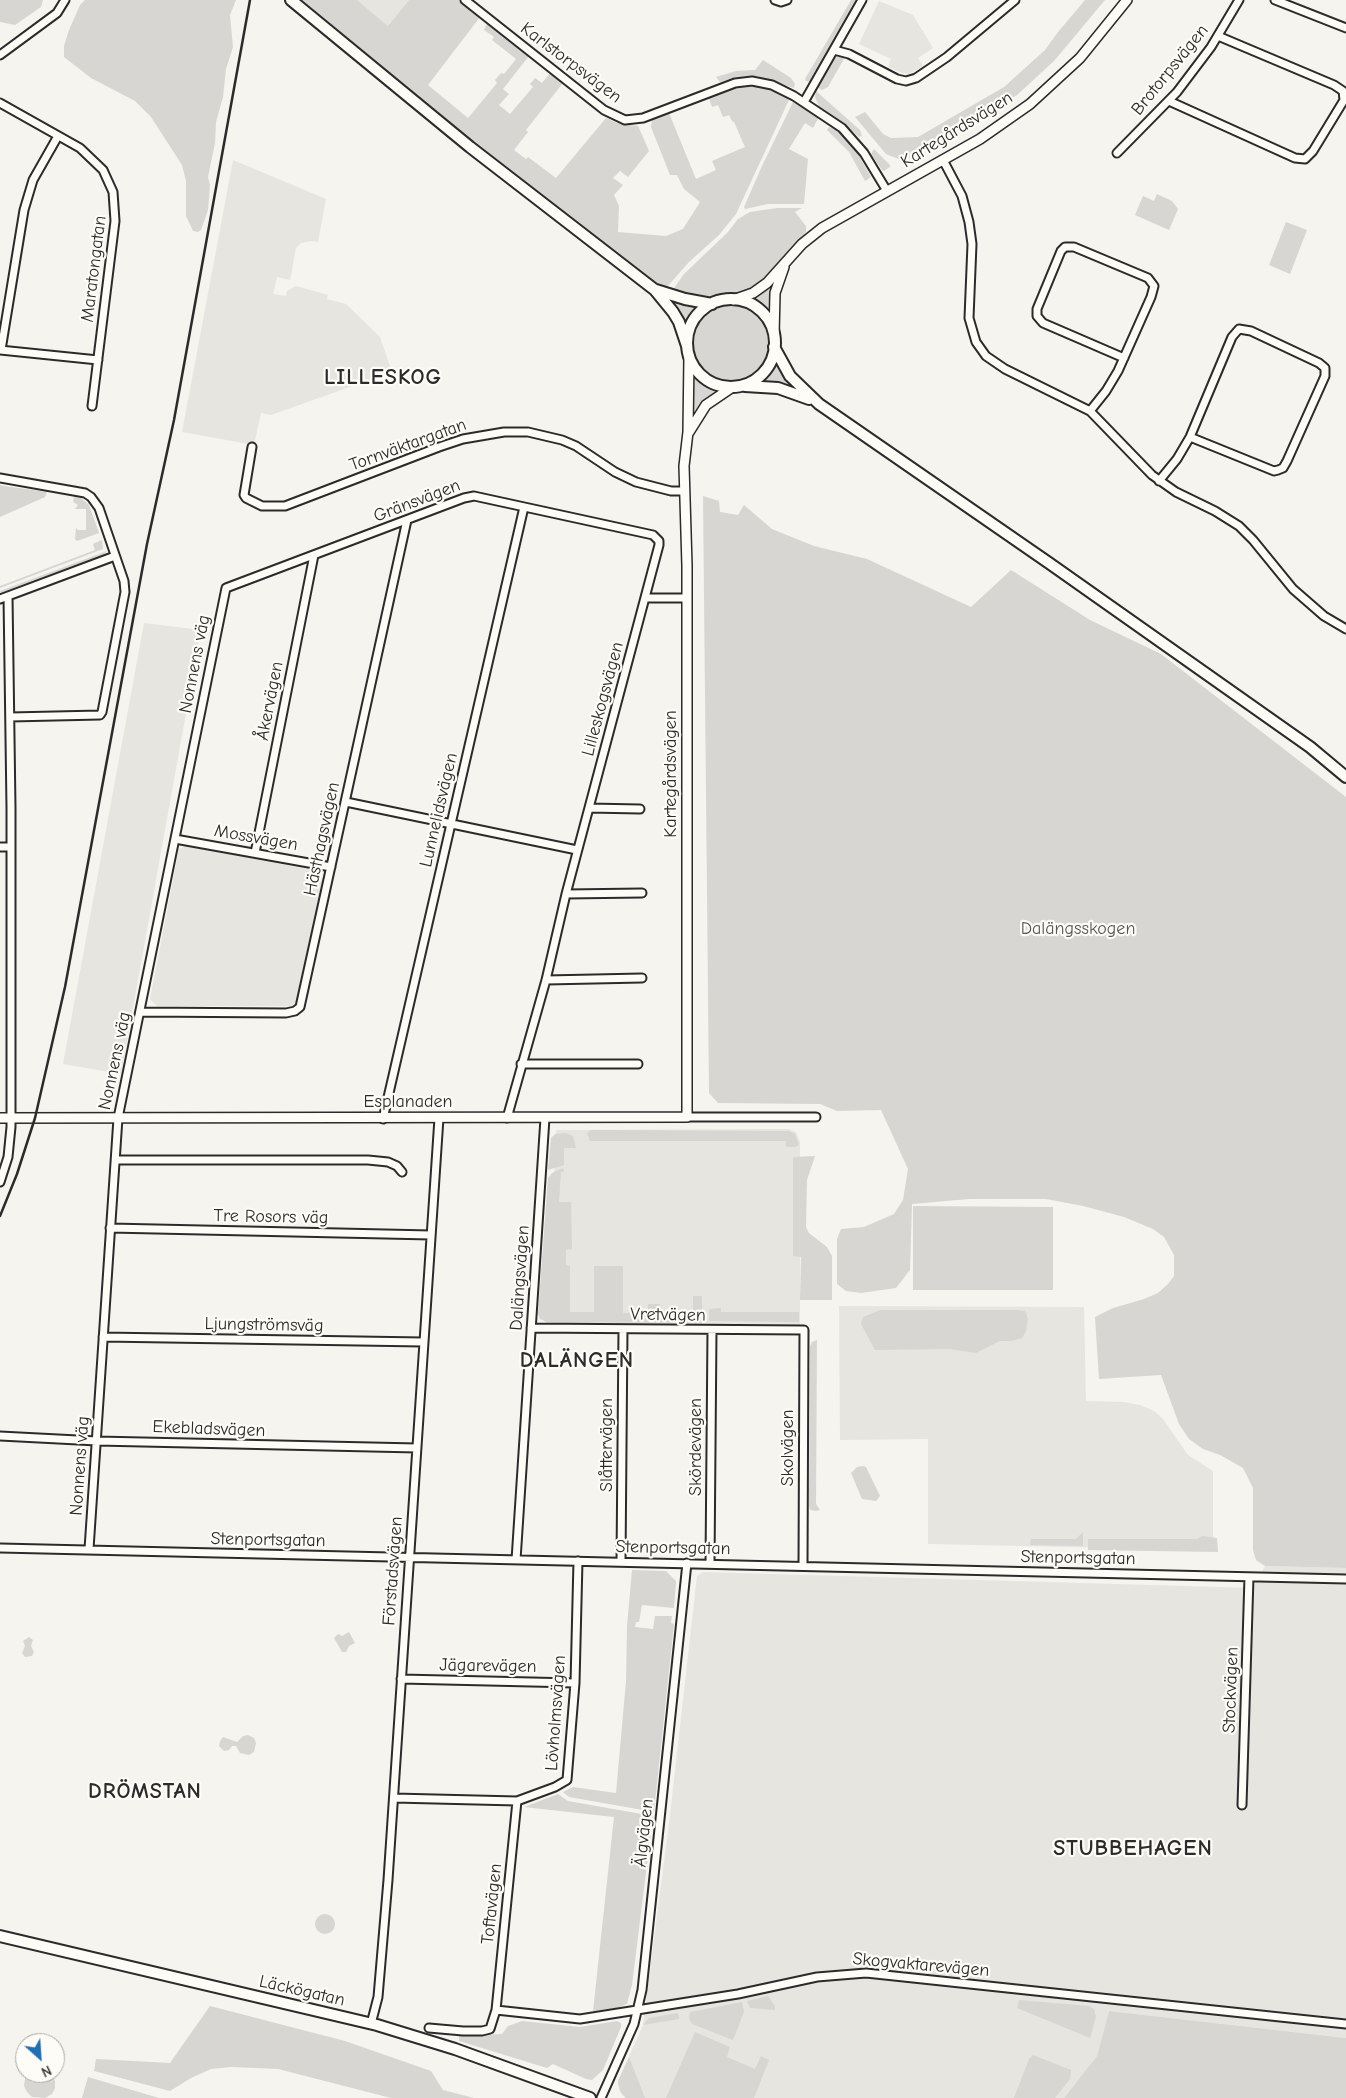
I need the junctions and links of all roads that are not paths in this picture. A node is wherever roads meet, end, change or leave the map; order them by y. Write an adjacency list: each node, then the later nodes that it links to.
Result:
1 (65, 0): 14 (street)
2 (290, 0): 23 (main road)
3 (464, 0): 16 (street, Karlstorpsvägen)
4 (775, 0): 5 (street)
5 (787, 0)
6 (862, 0): 13 (street)
7 (1015, 0): 13 (street)
8 (1127, 0): 20 (street, Kartegårdsvägen)
9 (1239, 0): 12 (street, Brotorpsvägen)
10 (1275, 0): 11 (street)
11 (1346, 28)
12 (1218, 36): 15 (street, Brotorpsvägen); 15 (street)
13 (834, 50): 16 (street)
14 (0, 55)
15 (1170, 101): 19 (street, Brotorpsvägen)
16 (804, 102): 21 (street, Karlstorpsvägen)
17 (0, 104): 18 (street, Maratongatan)
18 (58, 136): 28 (street); 31 (street, Maratongatan)
19 (1117, 153)
20 (943, 160): 21 (street, Kartegårdsvägen); 35 (street)
21 (887, 191): 22 (street, Kartegårdsvägen)
22 (785, 264): 24 (street, Kartegårdsvägen); 26 (street, Kartegårdsvägen)
23 (655, 290): 25 (main road); 29 (main road)
24 (733, 300): 25 (main road); 26 (main road)
25 (712, 304): 29 (main road)
26 (774, 335): 27 (main road)
27 (774, 347): 32 (main road); 33 (main road)
28 (0, 350): 31 (street)
29 (688, 351): 32 (main road); 36 (street, Kartegårdsvägen)
30 (1124, 358): 30 (street); 35 (street)
31 (98, 360): 34 (street, Maratongatan)
32 (734, 387): 33 (main road); 36 (street, Kartegårdsvägen)
33 (819, 404): 54 (main road)
34 (92, 406)
35 (1090, 411): 40 (street)
36 (688, 432): 41 (street, Kartegårdsvägen)
37 (1190, 436): 37 (street); 40 (street)
38 (252, 447): 41 (street, Tornväktargatan)
39 (0, 478): 46 (street)
40 (1159, 481): 52 (street)
41 (684, 491): 50 (street, Kartegårdsvägen)
42 (524, 508): 43 (street, Gränsvägen); 44 (street, Gränsvägen); 58 (street, Lunnelidsvägen)
43 (407, 520): 45 (street, Gränsvägen); 55 (street, Hästhagsvägen)
44 (653, 535): 49 (street, Lilleskogsvägen)
45 (314, 555): 47 (street, Gränsvägen); 63 (street, Åkervägen)
46 (115, 556): 48 (street); 53 (street)
47 (226, 587): 59 (street, Nonnens väg)
48 (8, 596): 51 (street); 53 (street)
49 (646, 598): 50 (street); 56 (street, Lilleskogsvägen)
50 (686, 598): 72 (street, Kartegårdsvägen)
51 (0, 599)
52 (1346, 629)
53 (10, 718): 61 (street)
54 (1346, 777)
55 (346, 802): 58 (street); 64 (street, Hästhagsvägen)
56 (589, 808): 57 (street); 62 (street, Lilleskogsvägen)
57 (640, 809)
58 (451, 824): 62 (street); 80 (street, Lunnelidsvägen)
59 (176, 839): 63 (street, Mossvägen); 69 (street, Nonnens väg)
60 (0, 847): 61 (street)
61 (11, 847): 75 (street)
62 (578, 850): 66 (street, Lilleskogsvägen)
63 (255, 853): 64 (street, Mossvägen)
64 (331, 868): 69 (street, Hästhagsvägen)
65 (642, 893): 66 (street)
66 (566, 894): 68 (street, Lilleskogsvägen)
67 (642, 978): 68 (street)
68 (546, 980): 70 (street, Lilleskogsvägen)
69 (140, 1012): 76 (street, Nonnens väg)
70 (521, 1064): 71 (street); 78 (street, Lilleskogsvägen)
71 (638, 1064)
72 (687, 1117): 73 (street, Esplanaden); 79 (street, Esplanaden)
73 (816, 1117)
74 (0, 1118): 75 (street, Esplanaden)
75 (11, 1118): 76 (street, Esplanaden); 83 (street)
76 (118, 1118): 80 (street, Esplanaden); 81 (street, Nonnens väg)
77 (439, 1118): 78 (street, Esplanaden); 80 (street, Esplanaden); 85 (street, Förstadsvägen)
78 (507, 1118): 79 (street, Esplanaden)
79 (546, 1118): 86 (street, Dalängsvägen)
80 (383, 1119)
81 (116, 1160): 82 (street); 84 (street, Nonnens väg)
82 (402, 1172)
83 (0, 1182)
84 (110, 1228): 85 (street, Tre Rosors väg); 90 (street, Nonnens väg)
85 (431, 1235): 91 (street, Förstadsvägen)
86 (531, 1328): 87 (street, Vretvägen); 98 (street, Dalängsvägen)
87 (623, 1329): 88 (street, Vretvägen); 100 (street, Slåttervägen)
88 (712, 1330): 89 (street, Vretvägen); 102 (street, Skördevägen)
89 (804, 1330): 103 (street, Skolvägen)
90 (103, 1337): 91 (street, Ljungströmsväg); 93 (street, Nonnens väg)
91 (423, 1342): 94 (street, Förstadsvägen)
92 (0, 1436): 93 (street, Ekebladsvägen)
93 (96, 1441): 94 (street, Ekebladsvägen); 96 (street, Nonnens väg)
94 (417, 1448): 97 (street, Förstadsvägen)
95 (0, 1548): 96 (street, Stenportsgatan)
96 (89, 1549): 97 (street, Stenportsgatan)
97 (409, 1558): 98 (street, Stenportsgatan); 106 (street, Förstadsvägen)
98 (516, 1560): 99 (street, Stenportsgatan)
99 (578, 1561): 100 (street, Stenportsgatan); 107 (street, Lövholmsvägen)
100 (621, 1562): 101 (street, Stenportsgatan)
101 (687, 1563): 102 (street, Stenportsgatan); 112 (street, Älgvägen)
102 (710, 1564): 103 (street, Stenportsgatan)
103 (803, 1566): 104 (street, Stenportsgatan)
104 (1249, 1576): 105 (street, Stenportsgatan); 110 (street, Stockvägen)
105 (1346, 1579)
106 (401, 1679): 107 (street, Jägarevägen); 108 (street, Förstadsvägen)
107 (575, 1683): 109 (street, Lövholmsvägen)
108 (394, 1798): 109 (street, Lövholmsvägen); 114 (street, Förstadsvägen)
109 (516, 1801): 113 (street, Toftavägen)
110 (1242, 1804)
111 (0, 1936): 114 (main road, Läckögatan)
112 (637, 2009): 113 (street, Skogvaktarevägen); 115 (street, Skogvaktarevägen); 118 (street, Älgvägen)
113 (496, 2010): 116 (street)
114 (371, 2024): 117 (main road, Läckögatan)
115 (1346, 2024)
116 (429, 2028)
117 (590, 2098)
118 (601, 2098)

